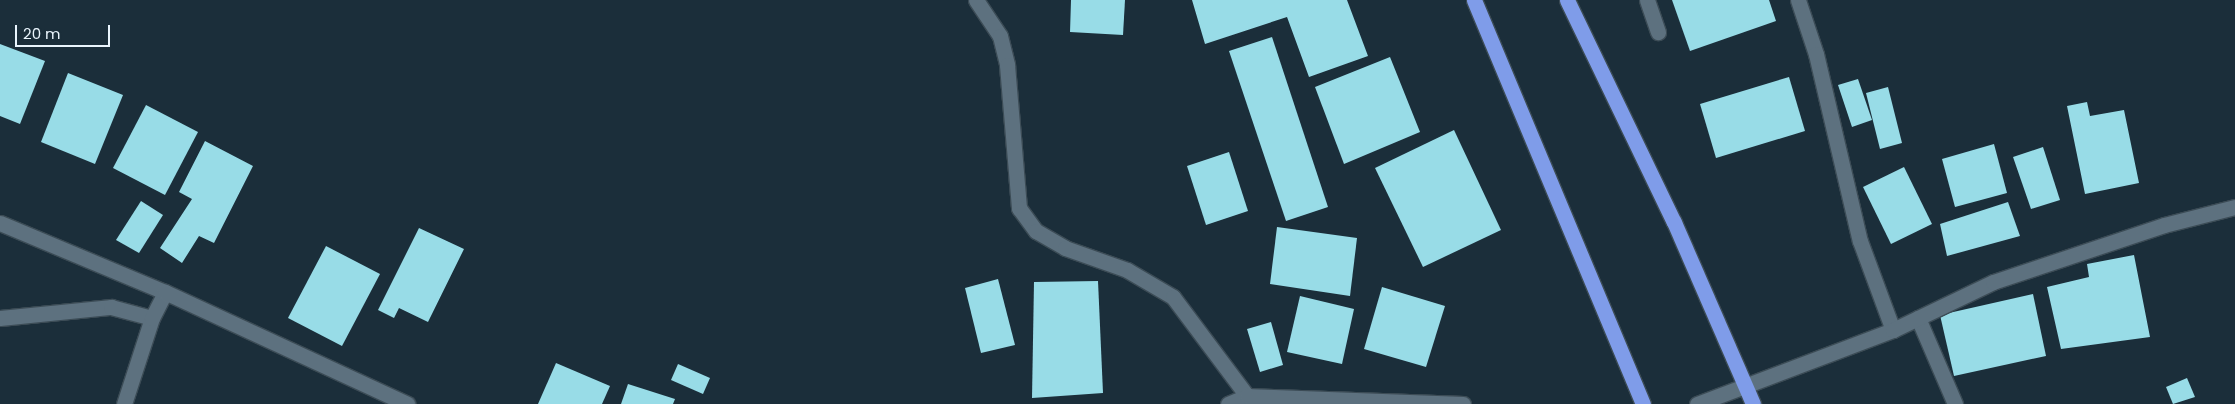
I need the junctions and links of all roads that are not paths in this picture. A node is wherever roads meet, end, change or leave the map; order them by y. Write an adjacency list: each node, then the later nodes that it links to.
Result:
1 (976, 0): 15 (street)
2 (1474, 0): 20 (highway)
3 (1567, 0): 14 (highway)
4 (1646, 0): 6 (street)
5 (1798, 0): 13 (street)
6 (1658, 32)
7 (2235, 207): 12 (street)
8 (0, 223): 9 (street)
9 (165, 292): 11 (street); 17 (street)
10 (0, 318): 11 (street)
11 (152, 318): 16 (street)
12 (1918, 318): 13 (street); 23 (street)
13 (1893, 330): 14 (street)
14 (1747, 388): 21 (street); 22 (highway)
15 (1247, 396): 18 (street); 19 (street)
16 (124, 404)
17 (406, 404)
18 (1228, 404)
19 (1462, 404)
20 (1643, 404)
21 (1697, 404)
22 (1753, 404)
23 (1955, 404)

